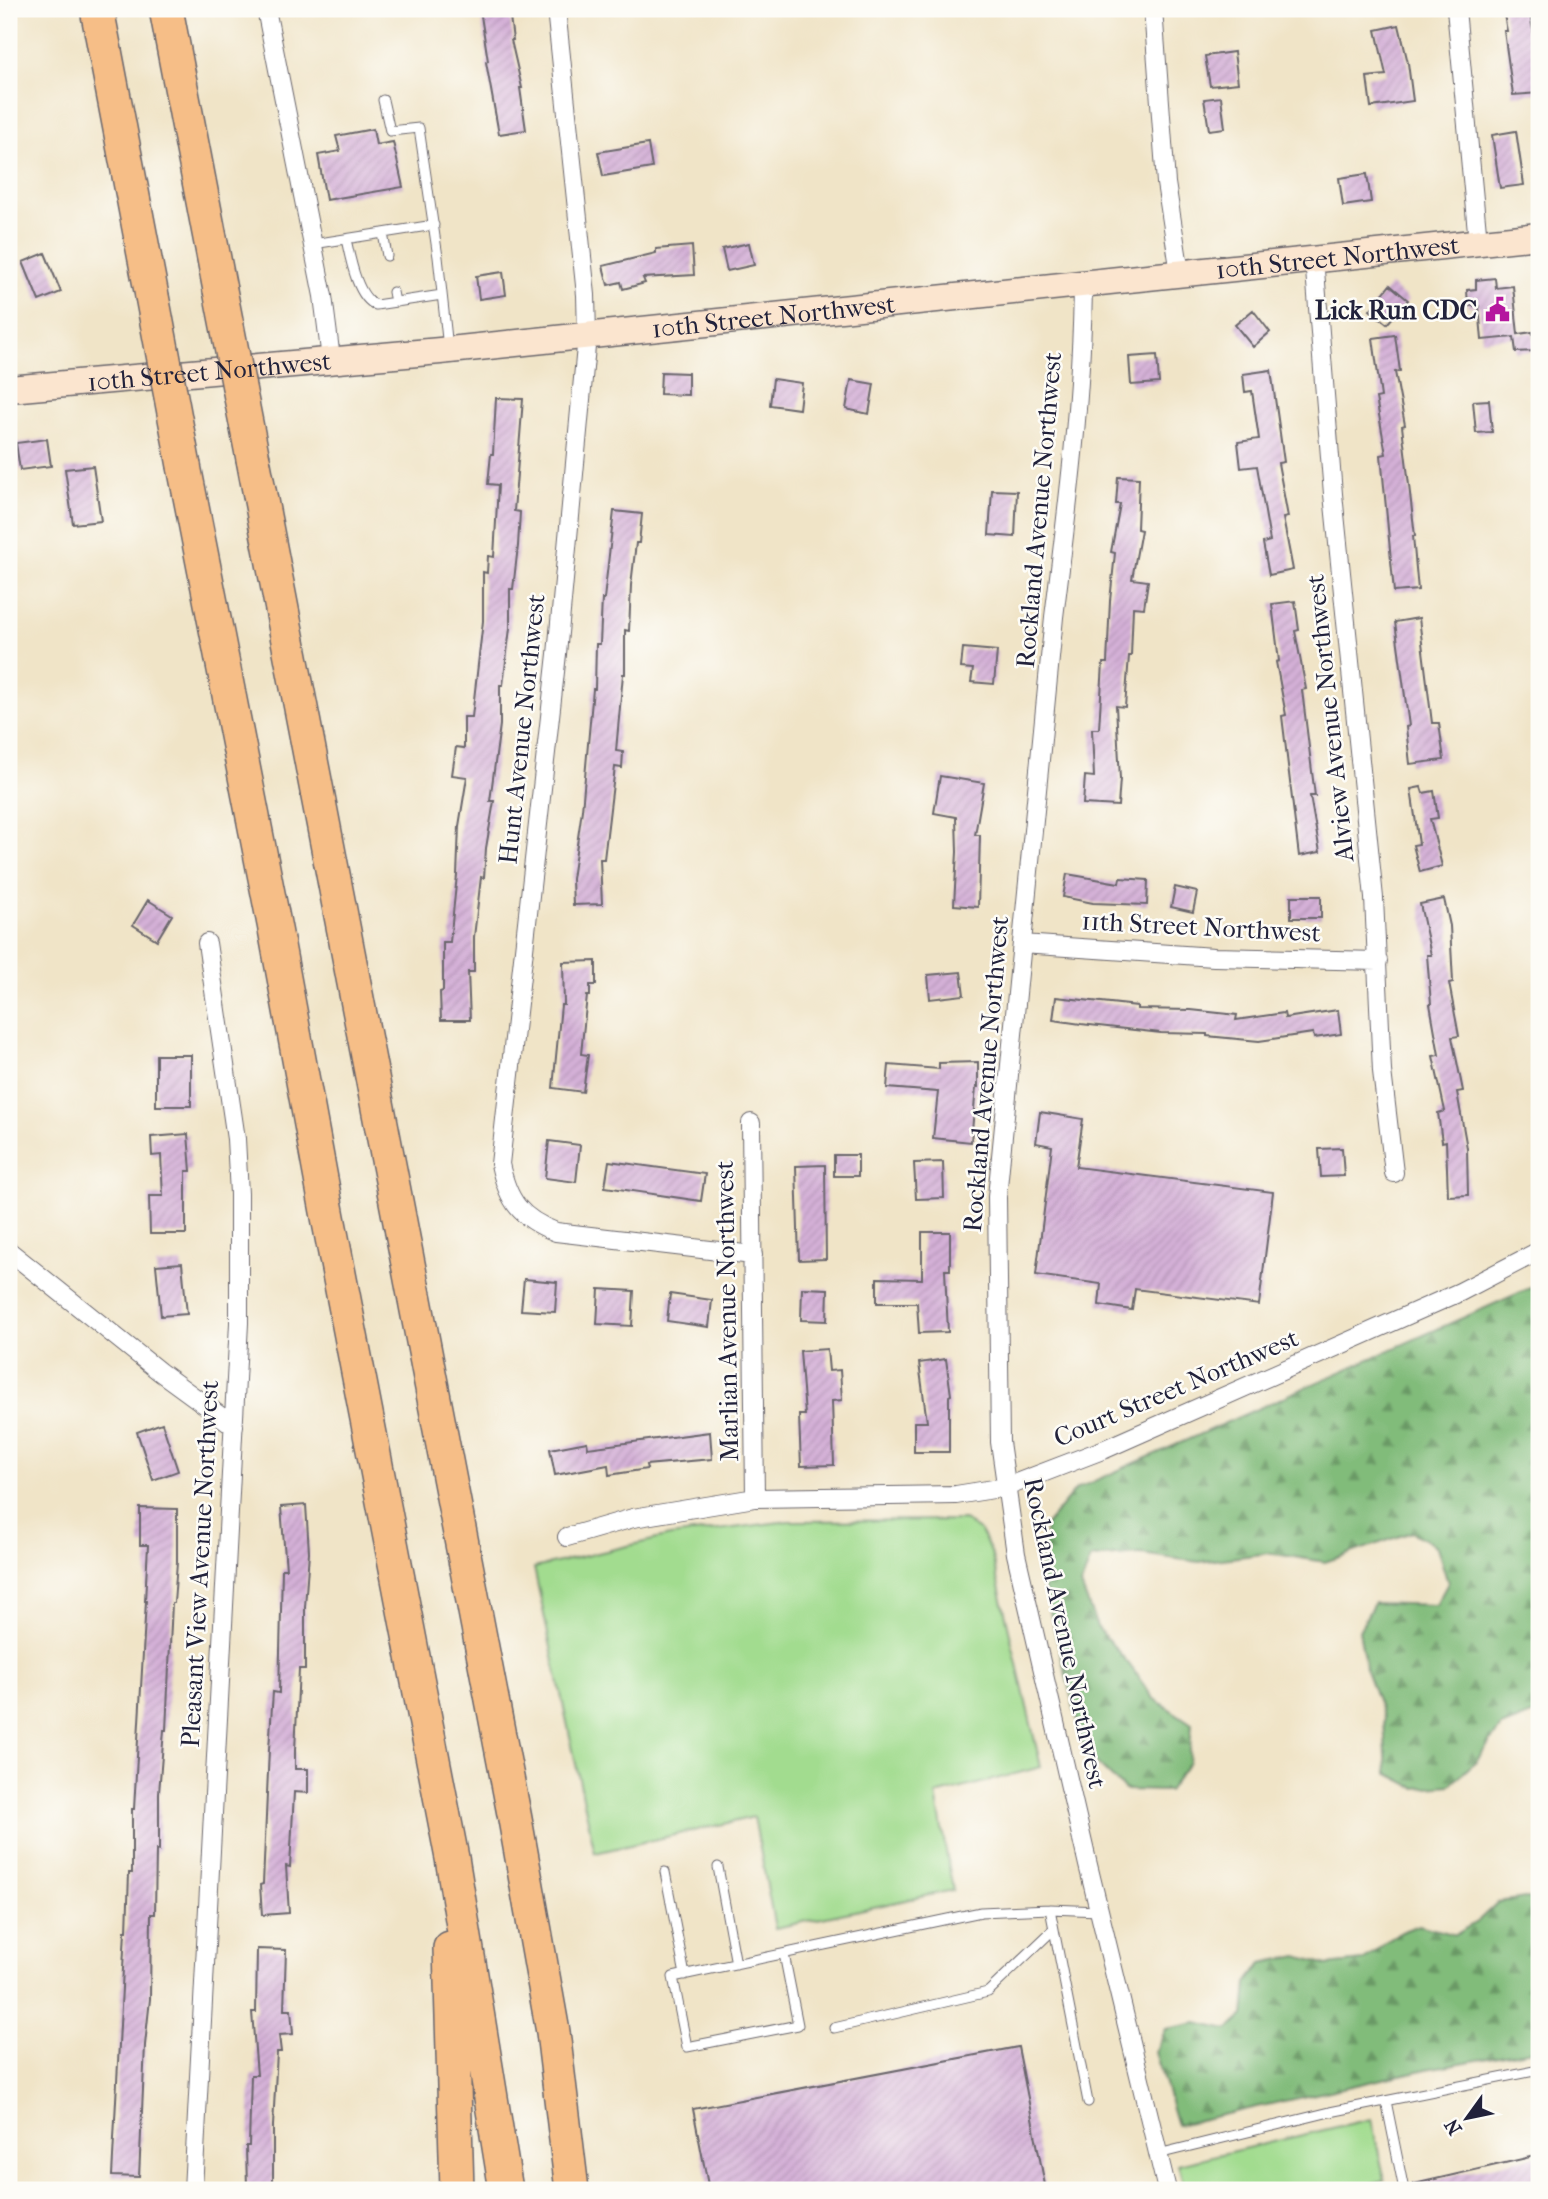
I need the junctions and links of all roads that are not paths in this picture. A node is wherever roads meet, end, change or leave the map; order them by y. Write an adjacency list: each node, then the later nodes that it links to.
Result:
1 (97, 9): 37 (highway, bridge)
2 (166, 9): 54 (highway, bridge)
3 (265, 9): 13 (street)
4 (556, 9): 21 (street, Hunt Avenue Northwest)
5 (1153, 9): 16 (street)
6 (1456, 9): 12 (street)
7 (383, 100): 8 (lane)
8 (433, 225): 9 (lane); 19 (lane)
9 (383, 233): 11 (lane); 14 (lane)
10 (1539, 236): 12 (main road, 10th Street Northwest)
11 (346, 239): 13 (lane); 20 (lane)
12 (1478, 243): 15 (main road, 10th Street Northwest)
13 (313, 244): 23 (street)
14 (387, 256)
15 (1314, 258): 16 (main road, 10th Street Northwest); 27 (street, Alview Avenue Northwest)
16 (1180, 273): 17 (main road, 10th Street Northwest)
17 (1083, 283): 21 (main road, 10th Street Northwest); 26 (street, Rockland Avenue Northwest)
18 (393, 292): 20 (lane)
19 (442, 295): 20 (lane); 22 (lane)
20 (396, 302)
21 (587, 336): 22 (main road, 10th Street Northwest); 32 (street, Hunt Avenue Northwest)
22 (448, 349): 23 (main road, 10th Street Northwest)
23 (331, 359): 24 (main road, 10th Street Northwest)
24 (9, 389)
25 (207, 943): 33 (street, Pleasant View Avenue Northwest)
26 (1022, 944): 27 (street, 11th Street Northwest); 34 (street, Rockland Avenue Northwest)
27 (1378, 961): 29 (street, Alview Avenue Northwest)
28 (751, 1123): 32 (street, Marlian Avenue Northwest)
29 (1394, 1173)
30 (9, 1251): 33 (street)
31 (1539, 1251): 34 (street, Court Street Northwest)
32 (753, 1255): 35 (street, Marlian Avenue Northwest)
33 (234, 1426): 51 (street, Pleasant View Avenue Northwest)
34 (1006, 1487): 35 (street, Court Street Northwest); 41 (street, Rockland Avenue Northwest)
35 (755, 1498): 36 (street, Court Street Northwest)
36 (568, 1536)
37 (452, 1858): 52 (highway); 53 (highway)
38 (718, 1867): 44 (lane)
39 (665, 1872): 45 (lane)
40 (1050, 1909): 41 (lane); 42 (lane); 43 (lane)
41 (1099, 1911): 50 (street, Rockland Avenue Northwest)
42 (1054, 1929): 46 (lane); 49 (lane)
43 (784, 1954): 44 (lane); 45 (lane)
44 (736, 1964): 45 (lane)
45 (685, 1975)
46 (834, 2028)
47 (1539, 2070): 48 (lane)
48 (1386, 2101): 50 (lane); 56 (lane)
49 (1088, 2102)
50 (1158, 2154): 55 (street, Rockland Avenue Northwest)
51 (193, 2190)
52 (457, 2190)
53 (506, 2190)
54 (572, 2190)
55 (1167, 2190)
56 (1404, 2190)

